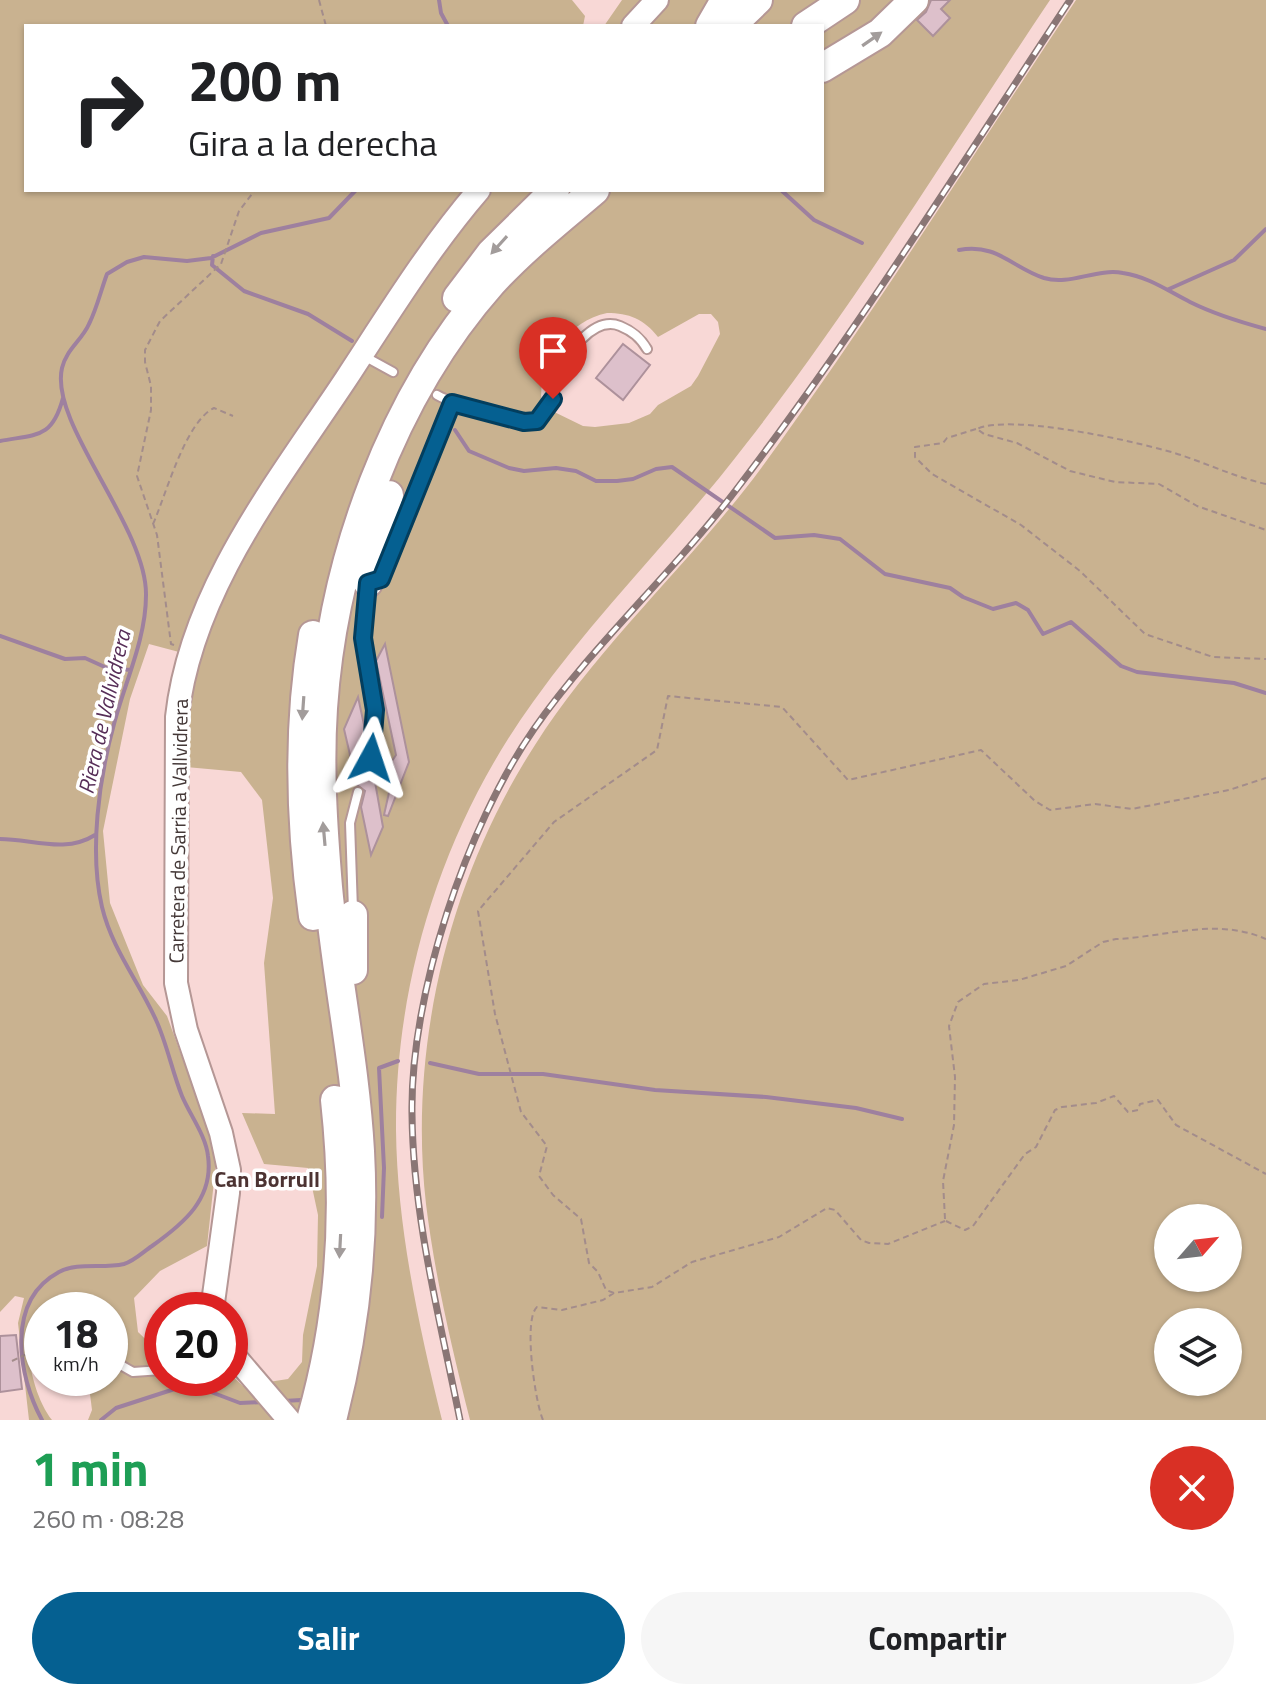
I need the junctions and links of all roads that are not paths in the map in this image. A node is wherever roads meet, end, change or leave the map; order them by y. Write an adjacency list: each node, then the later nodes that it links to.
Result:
1 (657, 0): 6 (main road)
2 (725, 0): 7 (highway)
3 (758, 0): 8 (highway)
4 (845, 0): 9 (highway)
5 (914, 0): 10 (highway, one-way to 5)
6 (635, 24)
7 (711, 24)
8 (733, 24)
9 (809, 24)
10 (824, 67)
11 (477, 192): 15 (main road, Carretera de Sarria a Vallvidrera)
12 (553, 192): 25 (highway, one-way to 25)
13 (594, 192): 17 (highway)
14 (647, 349): 18 (lane)
15 (362, 355): 16 (lane); 24 (main road, Carretera de Sarria a Vallvidrera)
16 (393, 372)
17 (428, 393): 18 (lane); 19 (highway); 23 (highway, one-way to 17)
18 (452, 403): 19 (lane)
19 (368, 583): 20 (lane)
20 (371, 758)
21 (358, 792): 22 (lane)
22 (353, 915): 23 (highway)
23 (349, 1051): 25 (highway)
24 (214, 1292)
25 (338, 1352): 28 (highway); 29 (highway)
26 (248, 1373): 27 (main road)
27 (286, 1416)
28 (311, 1420)
29 (332, 1420)

